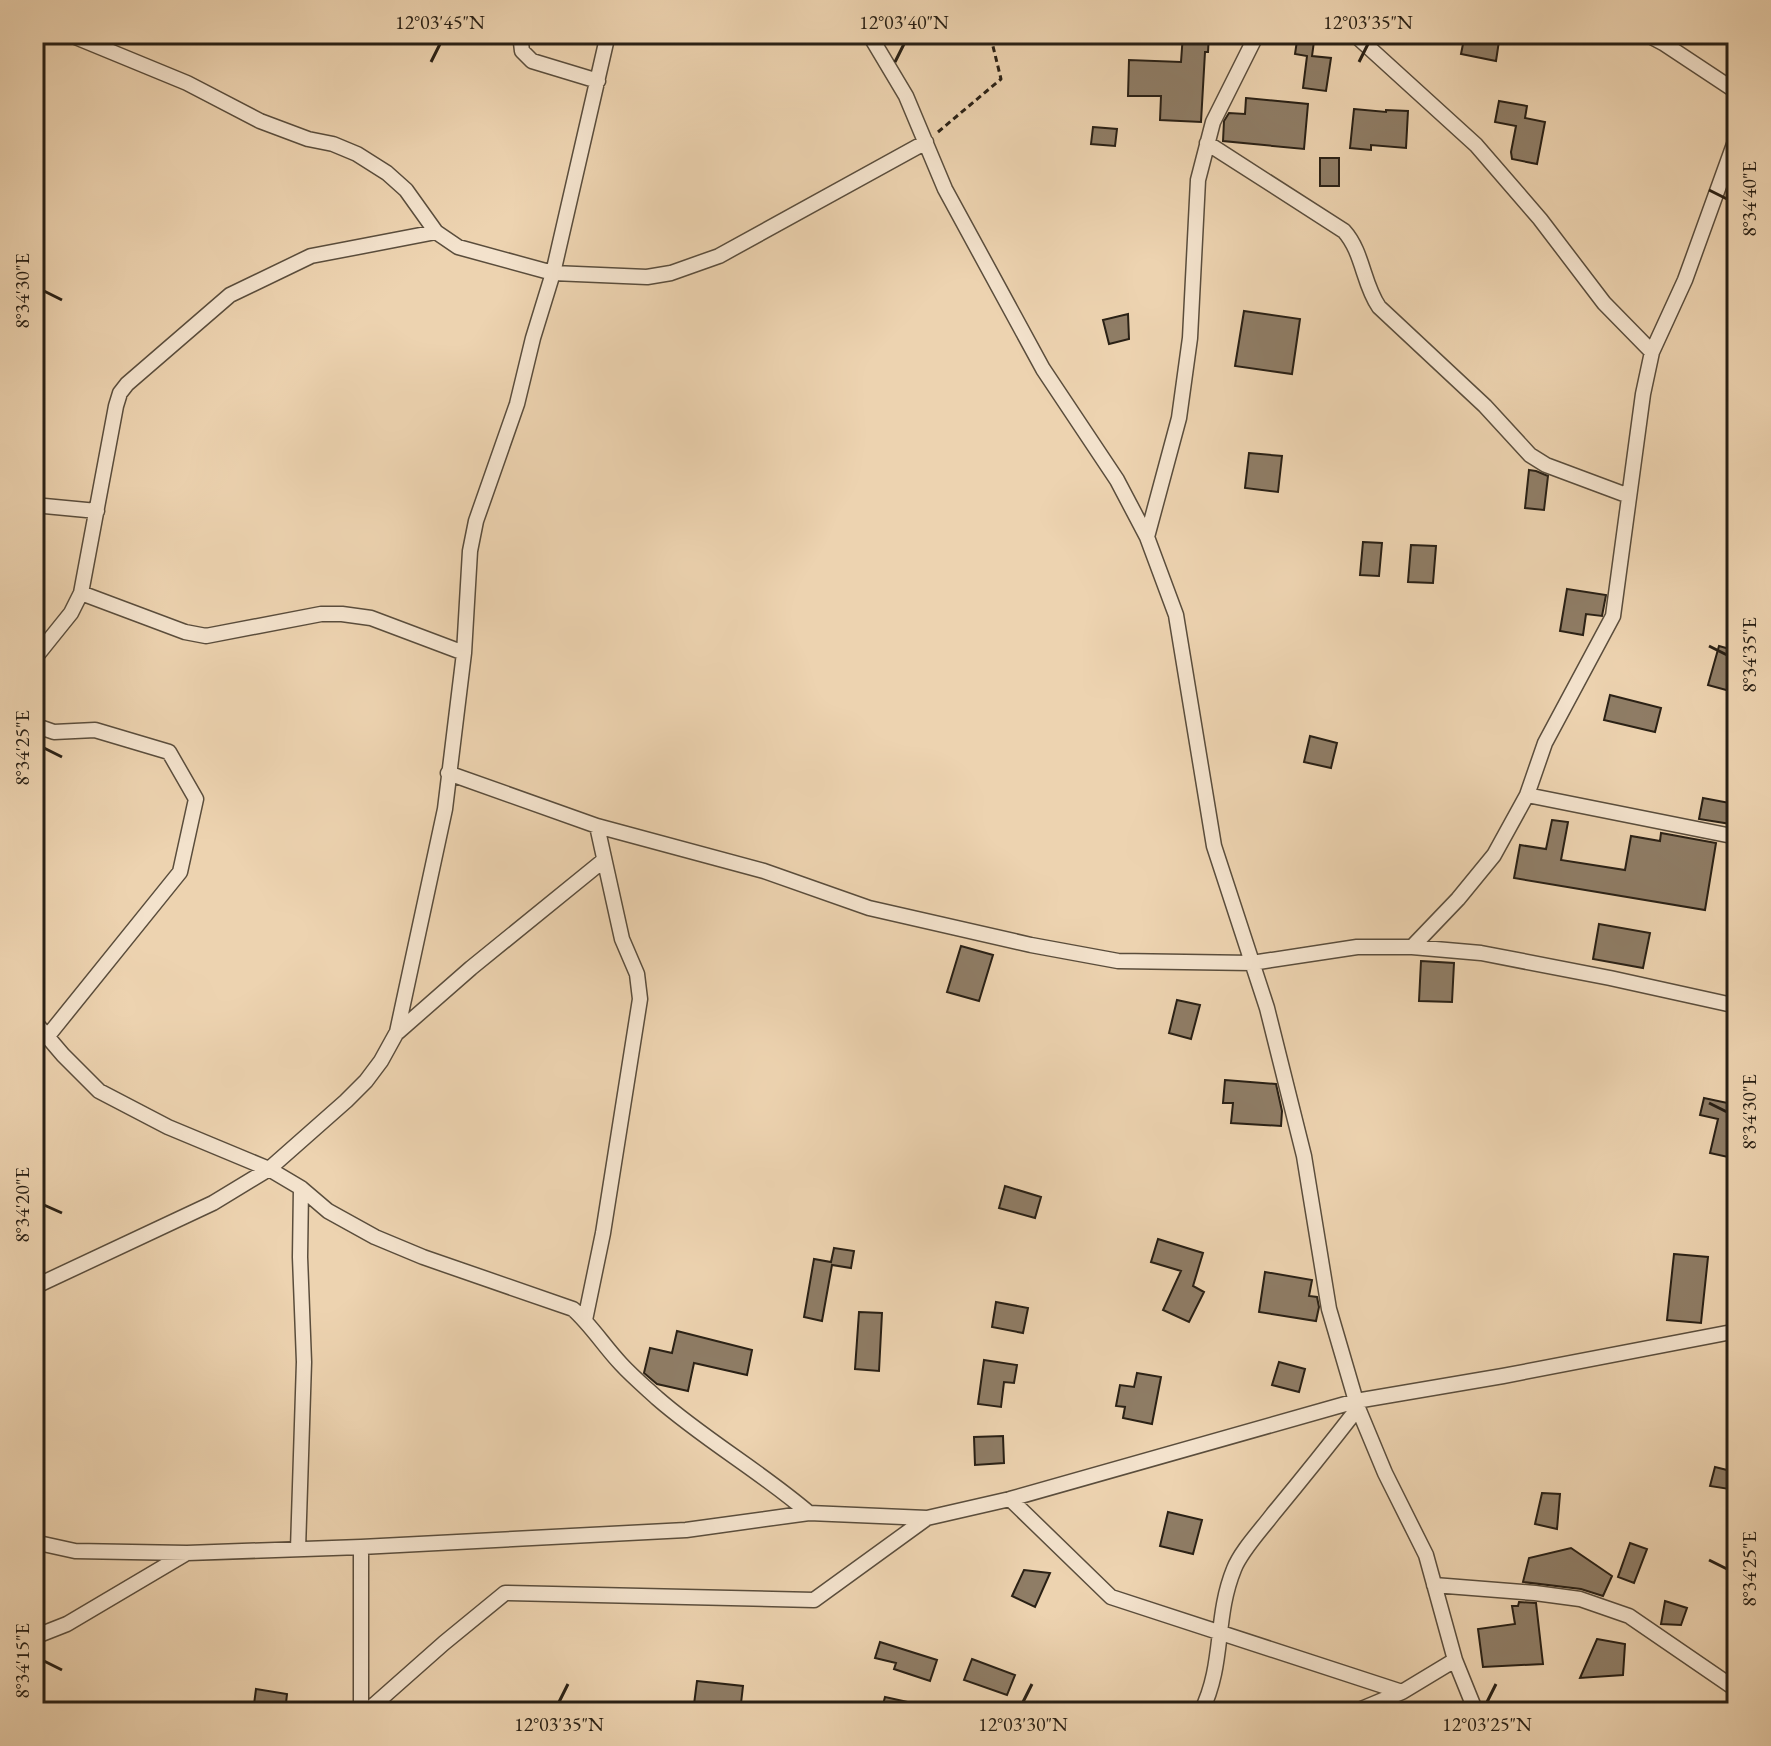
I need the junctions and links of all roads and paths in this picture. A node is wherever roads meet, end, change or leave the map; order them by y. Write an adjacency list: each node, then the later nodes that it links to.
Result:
1 (68, 34): 14 (street)
2 (520, 34): 9 (street)
3 (608, 34): 9 (street)
4 (869, 34): 12 (street)
5 (990, 34): 12 (path)
6 (1257, 34): 13 (street)
7 (1354, 34): 16 (street)
8 (1646, 34): 10 (street)
9 (598, 81): 15 (street)
10 (1737, 92)
11 (1737, 136): 16 (street)
12 (926, 142): 15 (street); 20 (street)
13 (1207, 143): 17 (street); 20 (street)
14 (436, 232): 15 (street); 19 (street)
15 (553, 273): 22 (street)
16 (1652, 352): 17 (street)
17 (1629, 496): 26 (street)
18 (34, 505): 19 (street)
19 (97, 511): 21 (street)
20 (1147, 537): 31 (street)
21 (81, 593): 22 (street); 23 (street)
22 (464, 653): 25 (street)
23 (34, 659)
24 (34, 725): 35 (street)
25 (448, 773): 27 (street); 34 (street)
26 (1527, 795): 28 (street); 30 (street)
27 (597, 826): 29 (street); 31 (street)
28 (1737, 837)
29 (604, 860): 34 (street); 39 (street)
30 (1412, 947): 31 (street); 32 (street)
31 (1252, 963): 41 (street)
32 (1737, 1006)
33 (34, 1021): 35 (street)
34 (397, 1032): 36 (street)
35 (47, 1037): 36 (street)
36 (269, 1169): 37 (street); 38 (street)
37 (301, 1188): 39 (street); 47 (street)
38 (34, 1287)
39 (585, 1320): 43 (street)
40 (1737, 1331): 41 (street)
41 (1357, 1404): 42 (street); 49 (street); 50 (street)
42 (1010, 1499): 44 (street); 50 (street)
43 (809, 1513): 44 (street); 46 (street)
44 (927, 1518): 55 (street)
45 (34, 1542): 48 (street)
46 (361, 1547): 47 (street); 55 (street)
47 (298, 1549): 48 (street)
48 (187, 1553): 51 (street)
49 (1434, 1585): 52 (street); 53 (street)
50 (1219, 1631): 54 (street); 56 (street)
51 (34, 1637)
52 (1455, 1660): 54 (street); 58 (street)
53 (1737, 1690)
54 (1402, 1692): 57 (street)
55 (363, 1712)
56 (1201, 1712)
57 (1354, 1712)
58 (1476, 1712)

